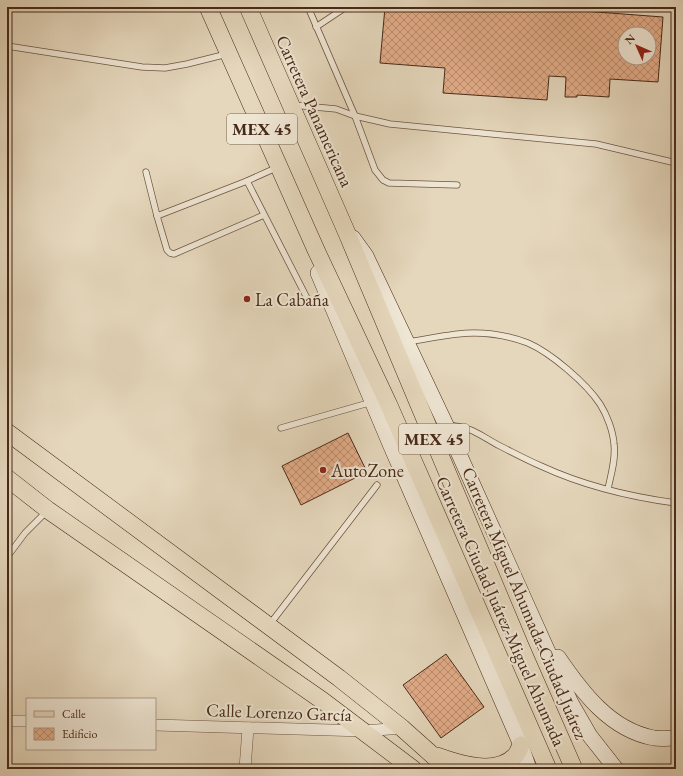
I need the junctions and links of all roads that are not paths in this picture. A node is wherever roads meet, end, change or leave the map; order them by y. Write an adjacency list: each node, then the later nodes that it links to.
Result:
1 (208, 7): 7 (main road, MEX 45)
2 (248, 7): 8 (main road, Carretera Panamericana / MEX 45)
3 (308, 7): 5 (lane)
4 (346, 7): 5 (lane)
5 (316, 27): 9 (lane)
6 (7, 46): 7 (lane)
7 (229, 53): 11 (main road, MEX 45)
8 (291, 105): 9 (lane); 17 (main road, Carretera Panamericana / MEX 45)
9 (355, 116): 10 (lane); 14 (lane)
10 (676, 163)
11 (279, 167): 13 (lane); 18 (main road, MEX 45)
12 (146, 172): 16 (lane)
13 (247, 181): 15 (lane); 16 (lane)
14 (457, 185)
15 (264, 214): 16 (lane); 19 (lane)
16 (157, 216)
17 (346, 231): 20 (main road); 49 (main road, Carretera Miguel Ahumada-Ciudad Juárez / MEX 45)
18 (316, 250): 19 (main road); 48 (main road, Carretera Ciudad Juárez-Miguel Ahumada / MEX 45)
19 (329, 298): 21 (main road)
20 (407, 342): 22 (main road); 27 (lane)
21 (372, 402): 23 (lane); 42 (main road)
22 (446, 425): 27 (lane); 31 (main road)
23 (281, 428)
24 (7, 432): 32 (main road)
25 (7, 478): 29 (main road)
26 (377, 486): 32 (lane)
27 (608, 489): 28 (lane)
28 (676, 503)
29 (48, 510): 30 (lane); 34 (main road)
30 (7, 557)
31 (535, 625): 41 (main road); 50 (main road)
32 (269, 626): 33 (main road)
33 (339, 678): 34 (main road); 39 (main road)
34 (323, 701): 40 (main road)
35 (7, 721): 36 (street)
36 (26, 722)
37 (156, 725): 38 (street, Calle Lorenzo García)
38 (248, 728): 40 (street, Calle Lorenzo García); 44 (street)
39 (402, 728): 40 (street, Calle Lorenzo García); 43 (main road)
40 (364, 731): 45 (main road)
41 (676, 738)
42 (521, 745): 43 (main road); 47 (main road)
43 (429, 753): 46 (main road)
44 (245, 769)
45 (413, 769)
46 (448, 769)
47 (529, 769)
48 (548, 769)
49 (574, 769)
50 (616, 769)

